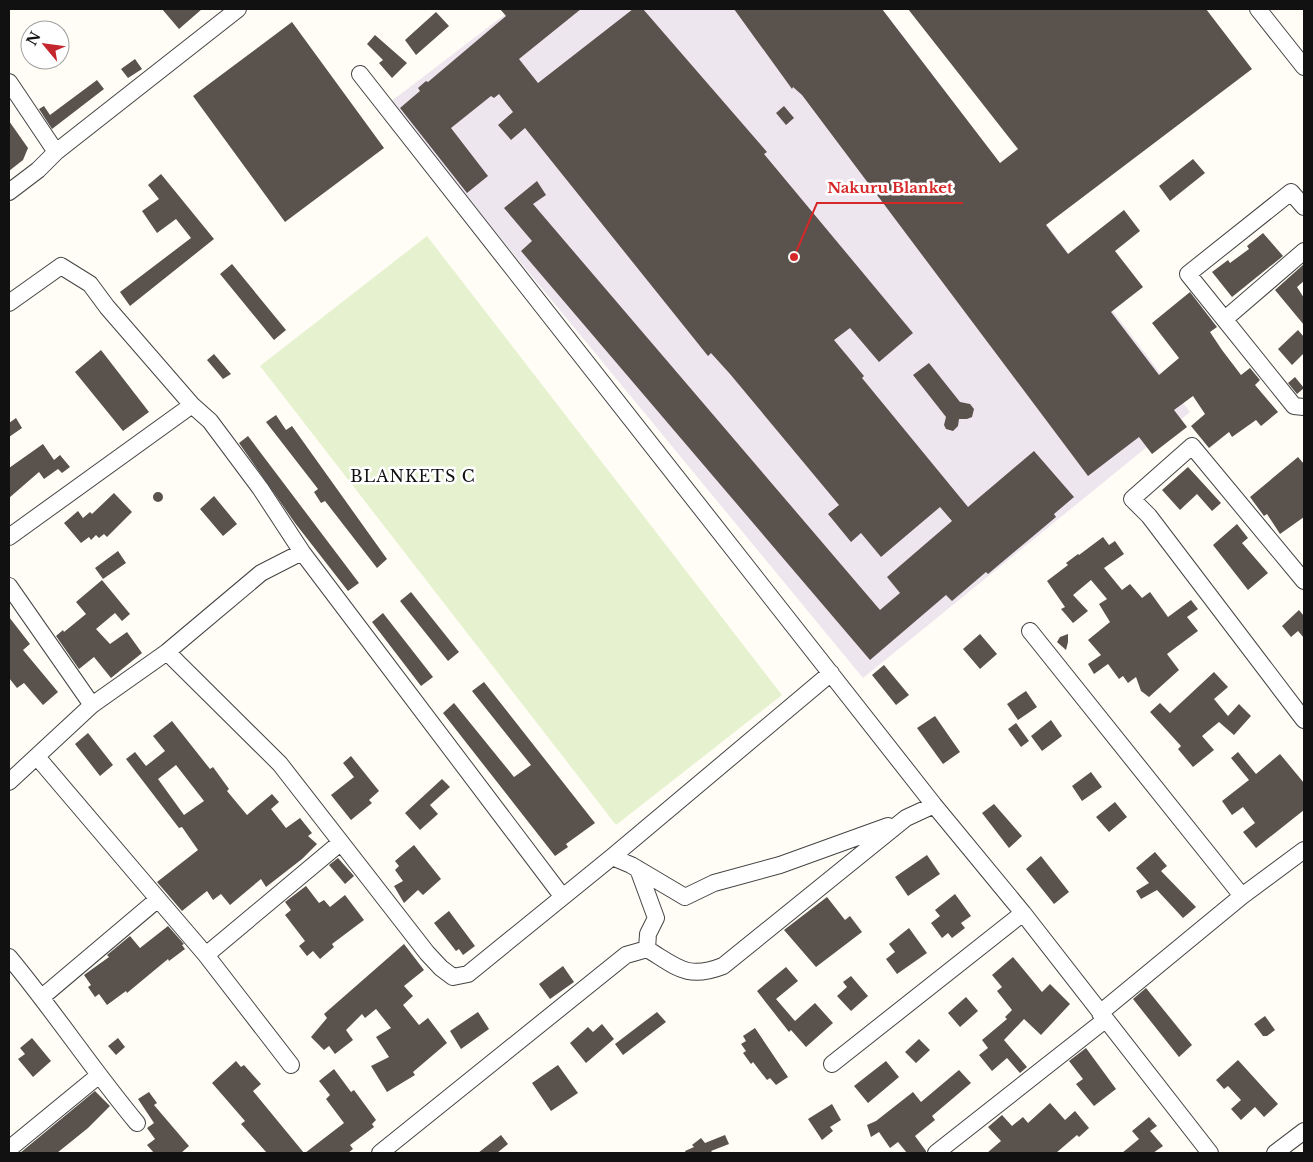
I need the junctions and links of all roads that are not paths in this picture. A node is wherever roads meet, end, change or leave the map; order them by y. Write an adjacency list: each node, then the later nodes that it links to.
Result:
1 (238, 9): 6 (street)
2 (1258, 9): 3 (street)
3 (1304, 67)
4 (360, 74): 20 (street)
5 (9, 82): 6 (street)
6 (56, 152): 7 (street)
7 (9, 192)
8 (1304, 207): 11 (street)
9 (1304, 251): 11 (street)
10 (9, 303): 12 (street)
11 (1225, 319): 13 (street)
12 (192, 405): 14 (street); 15 (street)
13 (1304, 407)
14 (9, 537)
15 (302, 552): 19 (street); 31 (street)
16 (1304, 581): 22 (street)
17 (9, 586): 21 (street)
18 (1030, 631): 32 (street)
19 (167, 652): 21 (street); 27 (street)
20 (831, 673): 25 (street); 29 (street)
21 (92, 705): 23 (street)
22 (1304, 720)
23 (38, 758): 24 (street); 33 (street)
24 (9, 782)
25 (934, 805): 26 (street); 34 (street)
26 (906, 818): 30 (street); 35 (street)
27 (340, 843): 31 (street); 36 (street)
28 (1304, 850): 32 (street)
29 (612, 856): 30 (street); 31 (street)
30 (638, 869): 35 (street)
31 (562, 896)
32 (1242, 896): 39 (street)
33 (158, 899): 36 (street); 38 (street)
34 (1024, 913): 39 (street); 40 (street)
35 (647, 949): 46 (street)
36 (206, 955): 41 (street)
37 (9, 957): 38 (street)
38 (42, 997): 42 (street)
39 (1103, 1016): 47 (street); 48 (street)
40 (832, 1064)
41 (291, 1065)
42 (98, 1076): 43 (street); 45 (street)
43 (137, 1123)
44 (1304, 1131): 49 (street)
45 (9, 1149)
46 (380, 1153)
47 (936, 1153)
48 (1209, 1153)
49 (1275, 1153)

